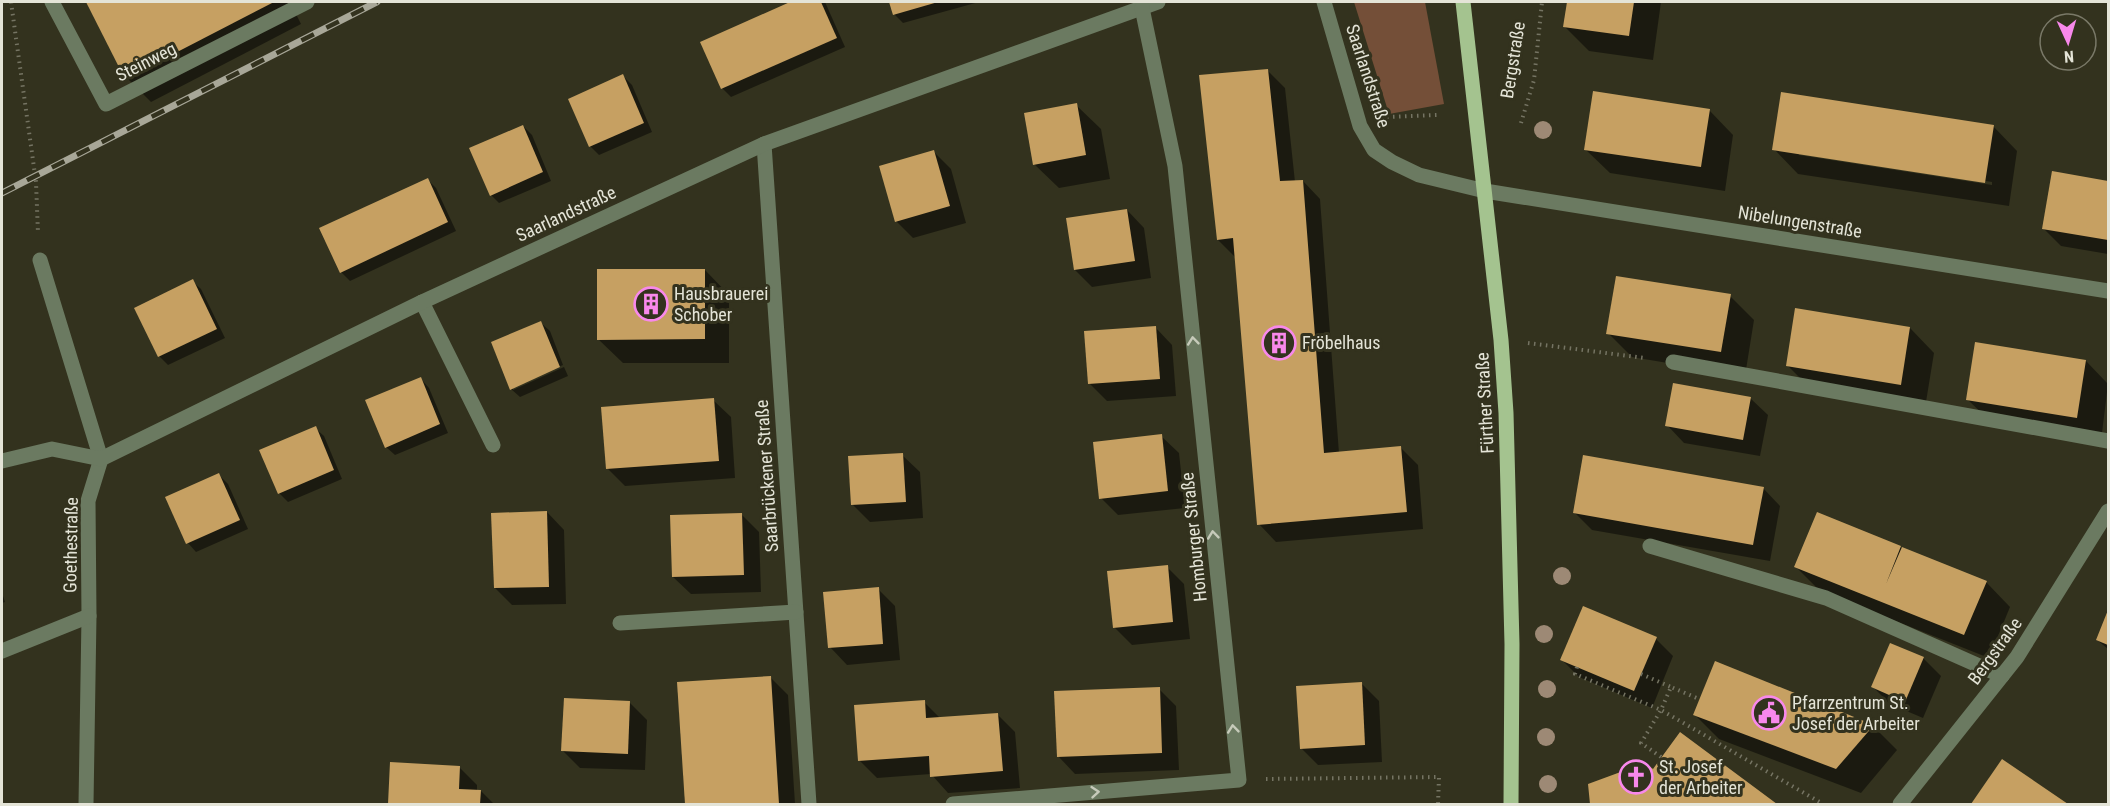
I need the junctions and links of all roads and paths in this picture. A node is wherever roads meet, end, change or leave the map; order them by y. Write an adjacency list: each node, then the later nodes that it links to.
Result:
1 (11, 2): 14 (path)
2 (52, 2): 3 (street, Steinweg)
3 (307, 2)
4 (1158, 2): 8 (street, Saarlandstraße)
5 (1324, 2): 13 (street, Saarlandstraße)
6 (1462, 2): 13 (main road, Fürther Straße)
7 (1542, 2): 11 (path, Bergstraße)
8 (1142, 8): 12 (street, Saarlandstraße); 36 (street, Homburger Straße, one-way to 8)
9 (1438, 115): 10 (path)
10 (1386, 117)
11 (1521, 123)
12 (764, 144): 16 (street, Saarlandstraße); 25 (street, Saarbrückener Straße)
13 (1485, 191): 15 (street, Nibelungenstraße); 17 (main road, Fürther Straße)
14 (40, 260): 21 (street)
15 (2109, 291)
16 (422, 302): 20 (street); 21 (street, Saarlandstraße)
17 (1501, 340): 18 (path); 41 (main road, Fürther Straße)
18 (1673, 362): 19 (street)
19 (2109, 441)
20 (493, 445)
21 (101, 459): 22 (street); 26 (street, Goethestraße)
22 (2, 461)
23 (2109, 511): 31 (street, Bergstraße)
24 (1650, 546): 31 (street)
25 (796, 612): 27 (street); 38 (street, Saarbrückener Straße)
26 (89, 616): 28 (street); 37 (street, Goethestraße)
27 (620, 623)
28 (2, 651)
29 (1577, 668): 34 (path)
30 (1641, 674): 32 (path)
31 (2002, 676): 43 (street, Bergstraße)
32 (1671, 687): 33 (path); 34 (path)
33 (1700, 699)
34 (1661, 710): 35 (path); 42 (path)
35 (1661, 757)
36 (1239, 780): 39 (street, one-way to 36); 40 (path)
37 (86, 804)
38 (809, 804)
39 (952, 804)
40 (1438, 804)
41 (1510, 804)
42 (1823, 804)
43 (1900, 804)

